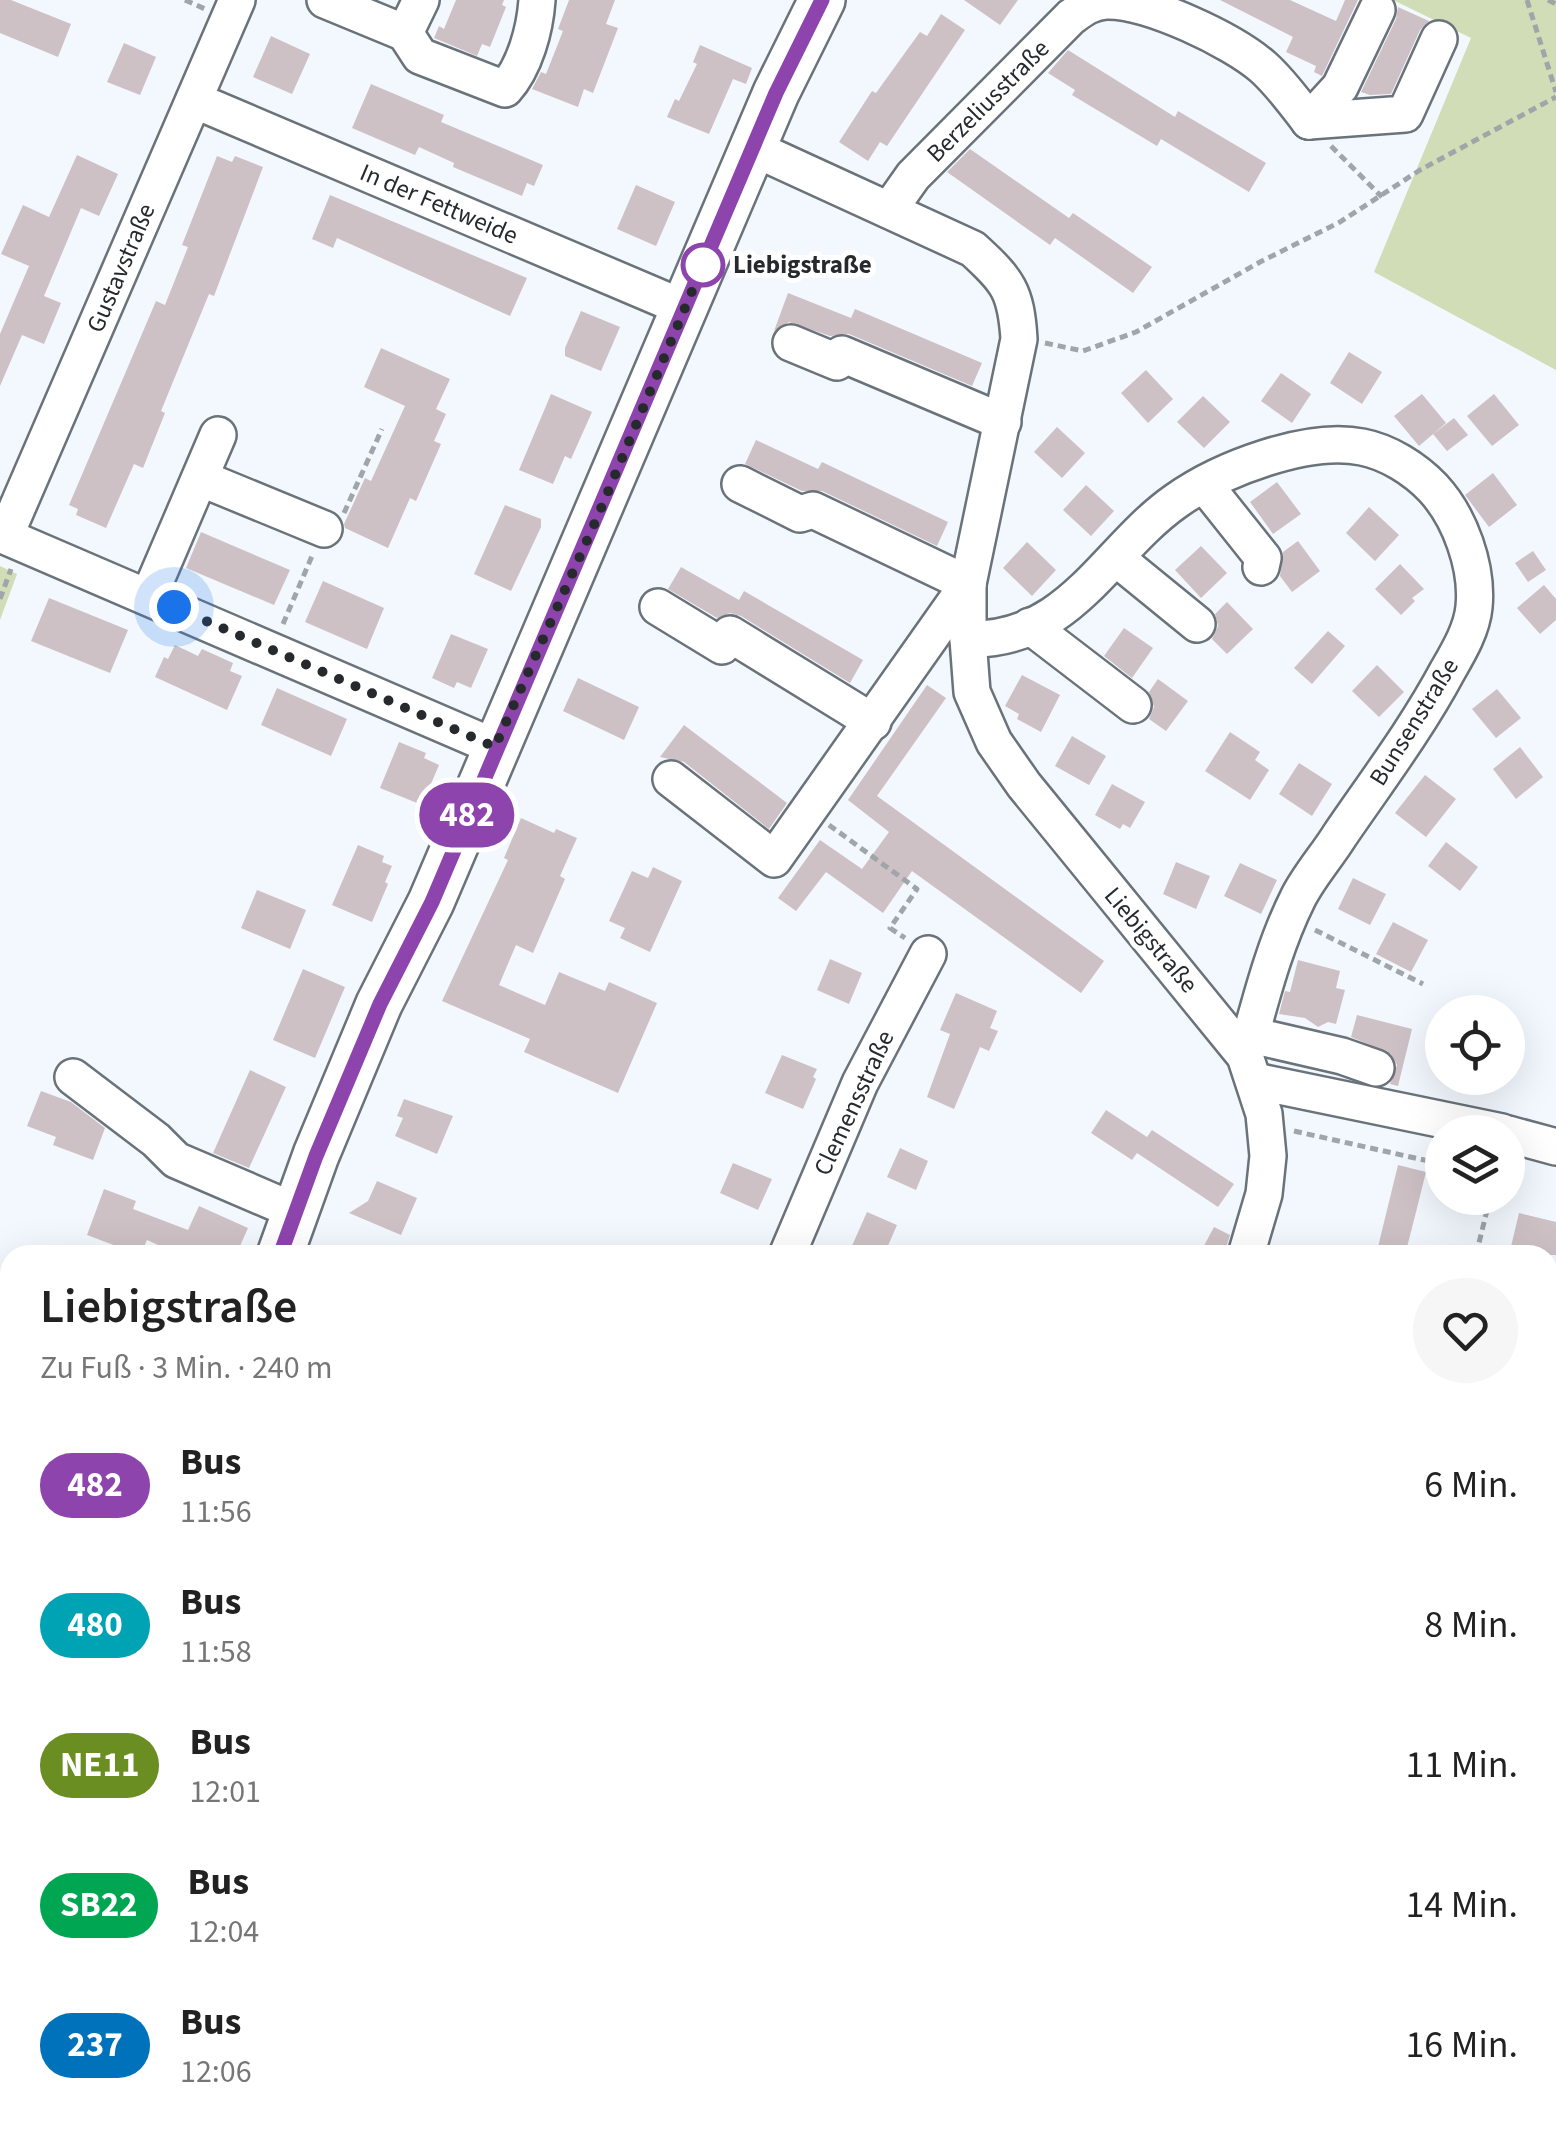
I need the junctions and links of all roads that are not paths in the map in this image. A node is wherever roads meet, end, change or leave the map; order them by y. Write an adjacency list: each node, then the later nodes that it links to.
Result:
1 (325, 0): 7 (street)
2 (421, 0): 7 (street)
3 (537, 0): 7 (street)
4 (822, 0): 11 (main road)
5 (224, 6): 9 (street, Gustavstraße)
6 (1377, 10): 10 (street)
7 (405, 33)
8 (1439, 40): 10 (street)
9 (194, 100): 13 (street, In der Fettweide); 21 (street, Gustavstraße)
10 (1309, 121): 12 (street, Berzeliusstraße)
11 (753, 148): 12 (street, Liebigstraße); 13 (main road)
12 (890, 210): 15 (street, Liebigstraße)
13 (684, 308): 32 (main road)
14 (791, 343): 15 (street)
15 (1003, 422): 24 (street, Liebigstraße)
16 (218, 435): 17 (street)
17 (200, 478): 20 (street); 25 (street)
18 (740, 484): 24 (street)
19 (1204, 484): 22 (street, Bunsenstraße); 23 (street); 35 (street, Bunsenstraße)
20 (324, 529)
21 (3, 535): 25 (street)
22 (1116, 558): 27 (street); 28 (street, Bunsenstraße)
23 (1261, 567)
24 (968, 584): 29 (street, Liebigstraße); 31 (street, Liebigstraße)
25 (149, 596): 32 (street)
26 (658, 607): 31 (street)
27 (1197, 624)
28 (1030, 626): 29 (street, Bunsenstraße); 30 (street)
29 (968, 639): 35 (street, Liebigstraße)
30 (1133, 704)
31 (872, 722): 33 (street, Liebigstraße)
32 (495, 747): 41 (main road)
33 (671, 780)
34 (928, 954): 43 (street, Clemensstraße)
35 (1250, 1057): 36 (street); 38 (street); 44 (street, Liebigstraße)
36 (1376, 1068)
37 (74, 1078): 41 (street)
38 (1445, 1115)
39 (1525, 1138): 40 (street)
40 (1556, 1147)
41 (298, 1212): 42 (main road)
42 (284, 1245)
43 (790, 1245)
44 (1250, 1245)

